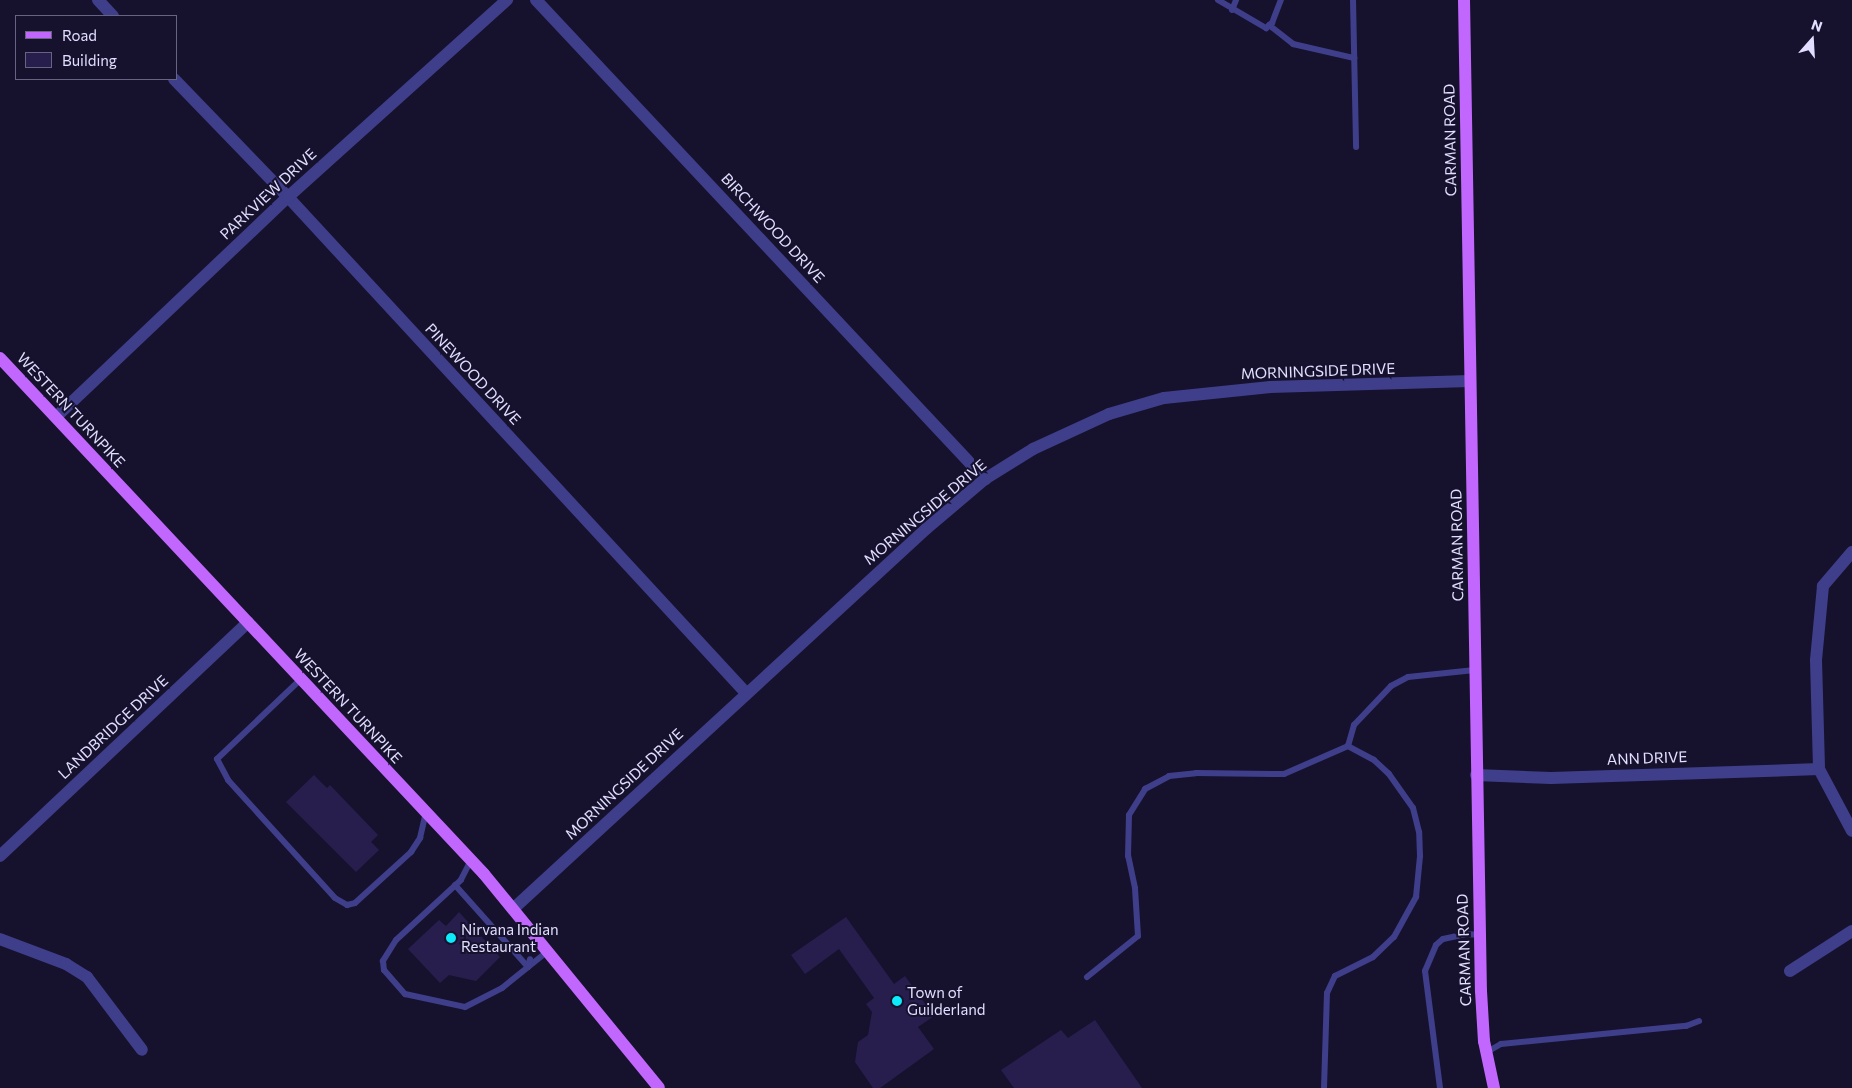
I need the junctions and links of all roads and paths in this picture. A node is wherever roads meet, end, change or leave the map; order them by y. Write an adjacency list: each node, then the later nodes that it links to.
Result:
1 (98, 0): 10 (street)
2 (507, 0): 15 (street, PARKVIEW DRIVE)
3 (536, 0): 19 (street, BIRCHWOOD DRIVE)
4 (1218, 0): 9 (lane)
5 (1236, 0): 9 (lane)
6 (1281, 0): 11 (lane)
7 (1353, 0): 12 (lane)
8 (1464, 0): 17 (main road, CARMAN ROAD)
9 (1232, 10): 11 (lane)
10 (113, 15)
11 (1269, 25): 12 (lane)
12 (1354, 58): 14 (lane)
13 (175, 80): 15 (street, PINEWOOD DRIVE)
14 (1356, 147)
15 (288, 197): 18 (street, PARKVIEW DRIVE); 24 (street, PINEWOOD DRIVE)
16 (0, 358): 18 (main road, WESTERN TURNPIKE)
17 (1470, 381): 19 (street, MORNINGSIDE DRIVE); 22 (main road, CARMAN ROAD)
18 (56, 417): 21 (main road, WESTERN TURNPIKE)
19 (985, 479): 24 (street, MORNINGSIDE DRIVE)
20 (1852, 552): 26 (street)
21 (248, 622): 23 (main road, WESTERN TURNPIKE); 30 (street, LANDBRIDGE DRIVE)
22 (1474, 670): 25 (lane); 27 (main road, CARMAN ROAD)
23 (301, 679): 28 (main road, WESTERN TURNPIKE); 28 (lane)
24 (746, 693): 33 (street, MORNINGSIDE DRIVE)
25 (1348, 746): 41 (lane); 46 (lane)
26 (1819, 769): 27 (street, ANN DRIVE); 29 (street)
27 (1476, 775): 35 (main road, CARMAN ROAD)
28 (426, 812): 31 (main road, WESTERN TURNPIKE)
29 (1852, 832)
30 (0, 856)
31 (471, 860): 32 (lane); 33 (main road, WESTERN TURNPIKE)
32 (455, 885): 39 (lane); 39 (lane)
33 (513, 909): 37 (main road, WESTERN TURNPIKE)
34 (1852, 931): 40 (street)
35 (1480, 935): 44 (main road, CARMAN ROAD); 47 (lane)
36 (0, 939): 43 (street)
37 (548, 951): 39 (lane); 45 (main road, WESTERN TURNPIKE)
38 (530, 958): 39 (lane)
39 (528, 967)
40 (1790, 971)
41 (1087, 977)
42 (1698, 1021): 44 (lane)
43 (142, 1050)
44 (1487, 1052): 48 (main road, CARMAN ROAD)
45 (658, 1088)
46 (1324, 1088)
47 (1440, 1088)
48 (1494, 1088)

